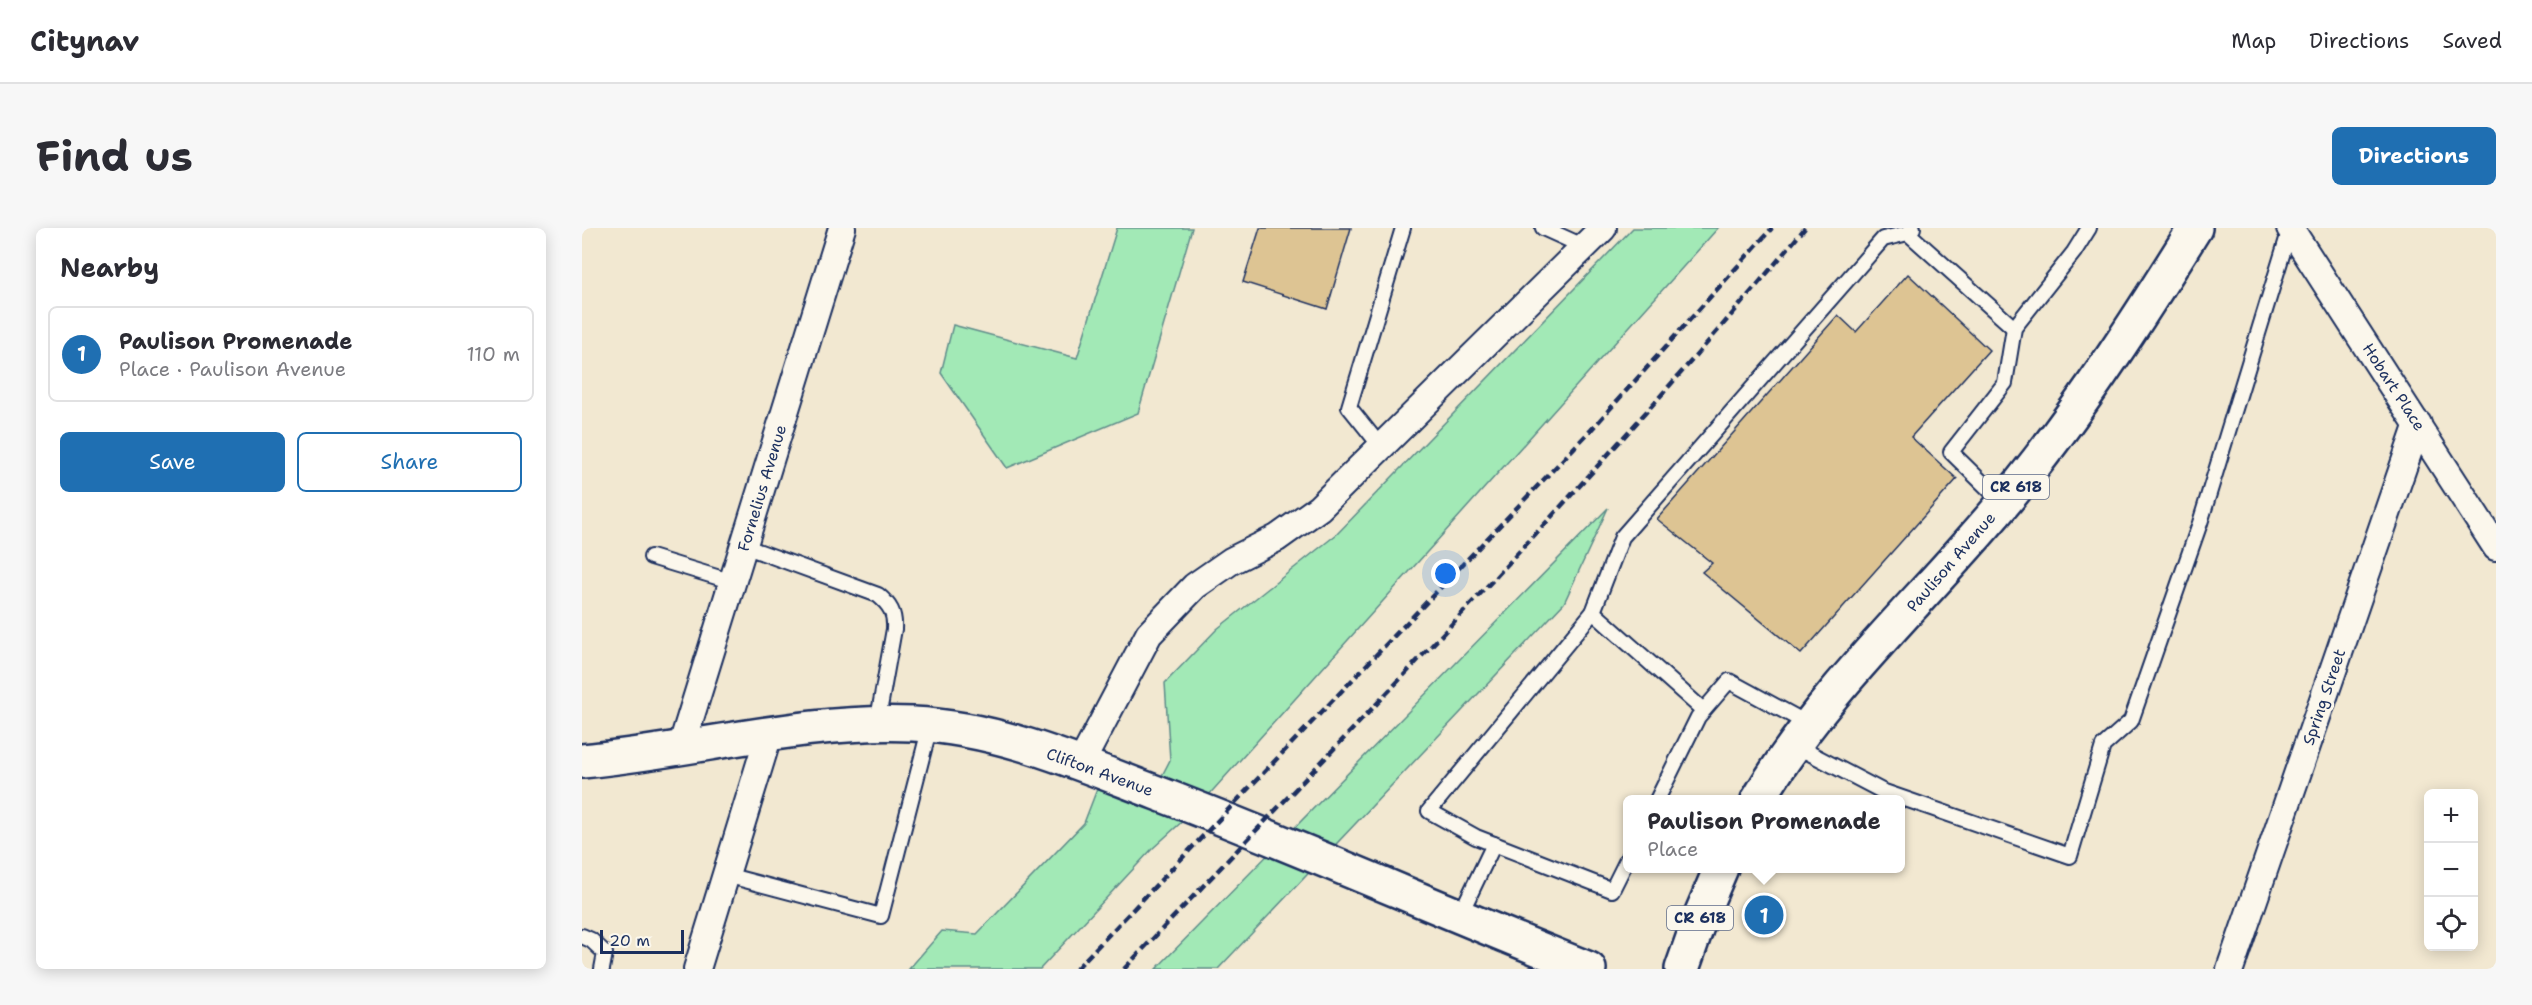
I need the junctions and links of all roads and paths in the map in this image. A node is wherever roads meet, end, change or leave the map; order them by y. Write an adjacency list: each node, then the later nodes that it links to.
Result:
1 (842, 228): 14 (street, Fornelius Avenue)
2 (1403, 228): 12 (lane)
3 (1543, 228): 9 (lane)
4 (1603, 228): 9 (street)
5 (2090, 228): 10 (lane)
6 (2195, 228): 13 (main road, Paulison Avenue / CR 618)
7 (2290, 228): 11 (street, Hobart Place); 30 (lane)
8 (1911, 230): 10 (lane); 18 (lane)
9 (1585, 248): 12 (street)
10 (2014, 328): 13 (lane)
11 (2418, 424): 15 (street, Hobart Place); 41 (street, Spring Street)
12 (1381, 447): 26 (street)
13 (2002, 503): 23 (main road, Paulison Avenue / CR 618)
14 (744, 546): 17 (street, Fornelius Avenue); 20 (lane)
15 (2496, 547)
16 (651, 557): 17 (lane)
17 (733, 582): 24 (street, Fornelius Avenue)
18 (1593, 612): 19 (lane); 31 (lane)
19 (1703, 710): 23 (lane); 27 (lane)
20 (877, 724): 21 (main road, Clifton Avenue); 22 (main road, Clifton Avenue)
21 (930, 726): 26 (main road, Clifton Avenue); 34 (lane)
22 (769, 734): 24 (main road, Clifton Avenue); 34 (street)
23 (1802, 735): 28 (main road, Paulison Avenue / CR 618); 29 (lane)
24 (681, 748): 25 (main road, Clifton Avenue)
25 (582, 760)
26 (1081, 763): 35 (main road, Clifton Avenue)
27 (1659, 795)
28 (1761, 795)
29 (1894, 795)
30 (1905, 799)
31 (1494, 844): 32 (lane); 35 (lane)
32 (1623, 868)
33 (1719, 873): 40 (main road, CR 618)
34 (726, 875): 38 (street)
35 (1459, 917): 39 (main road, Clifton Avenue)
36 (582, 936): 37 (lane)
37 (602, 969)
38 (697, 969)
39 (1589, 969)
40 (1682, 969)
41 (2230, 969)

